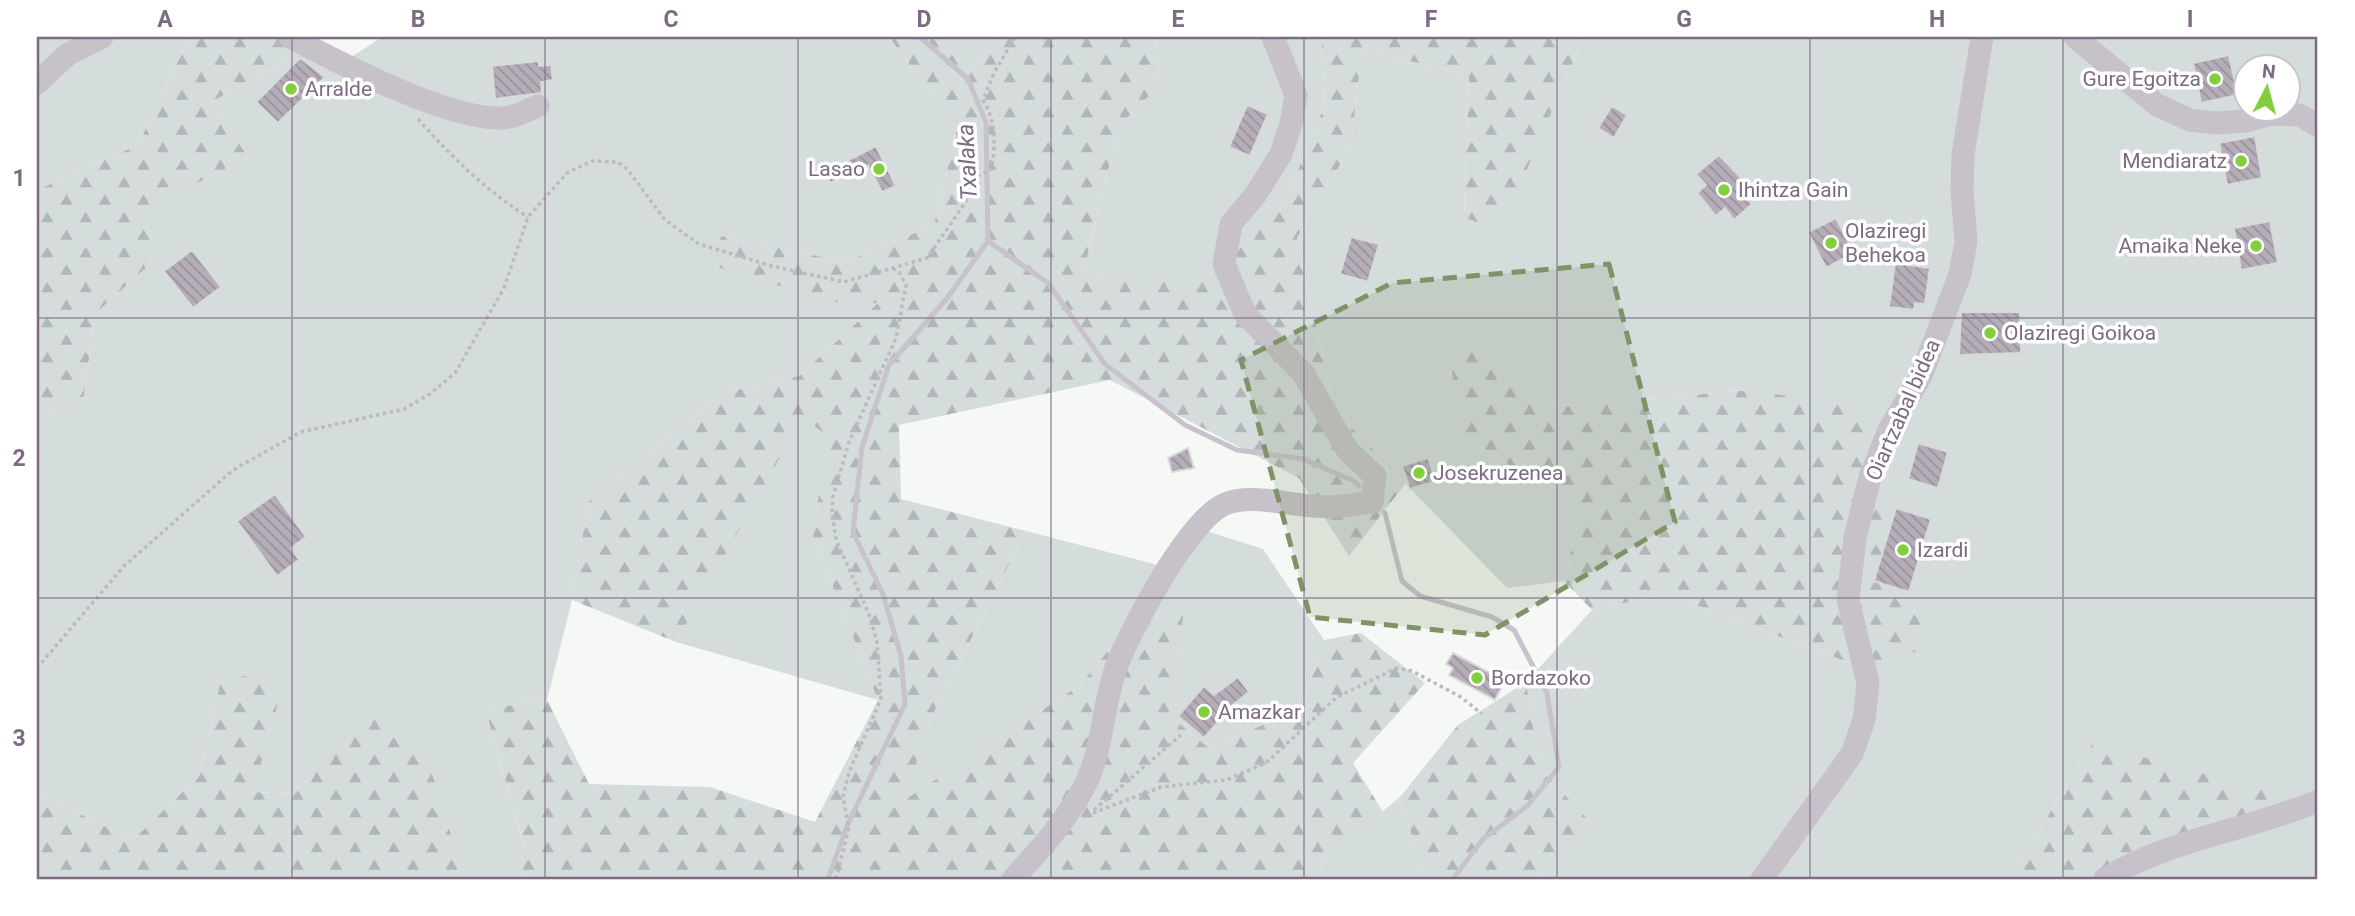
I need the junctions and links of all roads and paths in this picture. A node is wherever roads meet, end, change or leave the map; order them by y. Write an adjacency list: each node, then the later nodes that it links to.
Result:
1 (102, 37): 7 (street)
2 (290, 37): 8 (street)
3 (1015, 37): 12 (path)
4 (1273, 37): 18 (street)
5 (1982, 37): 19 (street, Oiartzabal bidea)
6 (2075, 37): 10 (street)
7 (37, 83)
8 (538, 106)
9 (412, 113): 11 (path)
10 (2318, 126)
11 (528, 217): 12 (path); 13 (path)
12 (891, 267): 17 (path)
13 (37, 668)
14 (1482, 713): 15 (path)
15 (1181, 734)
16 (2318, 800): 20 (street)
17 (836, 879)
18 (1013, 879)
19 (1762, 879)
20 (2105, 879)

